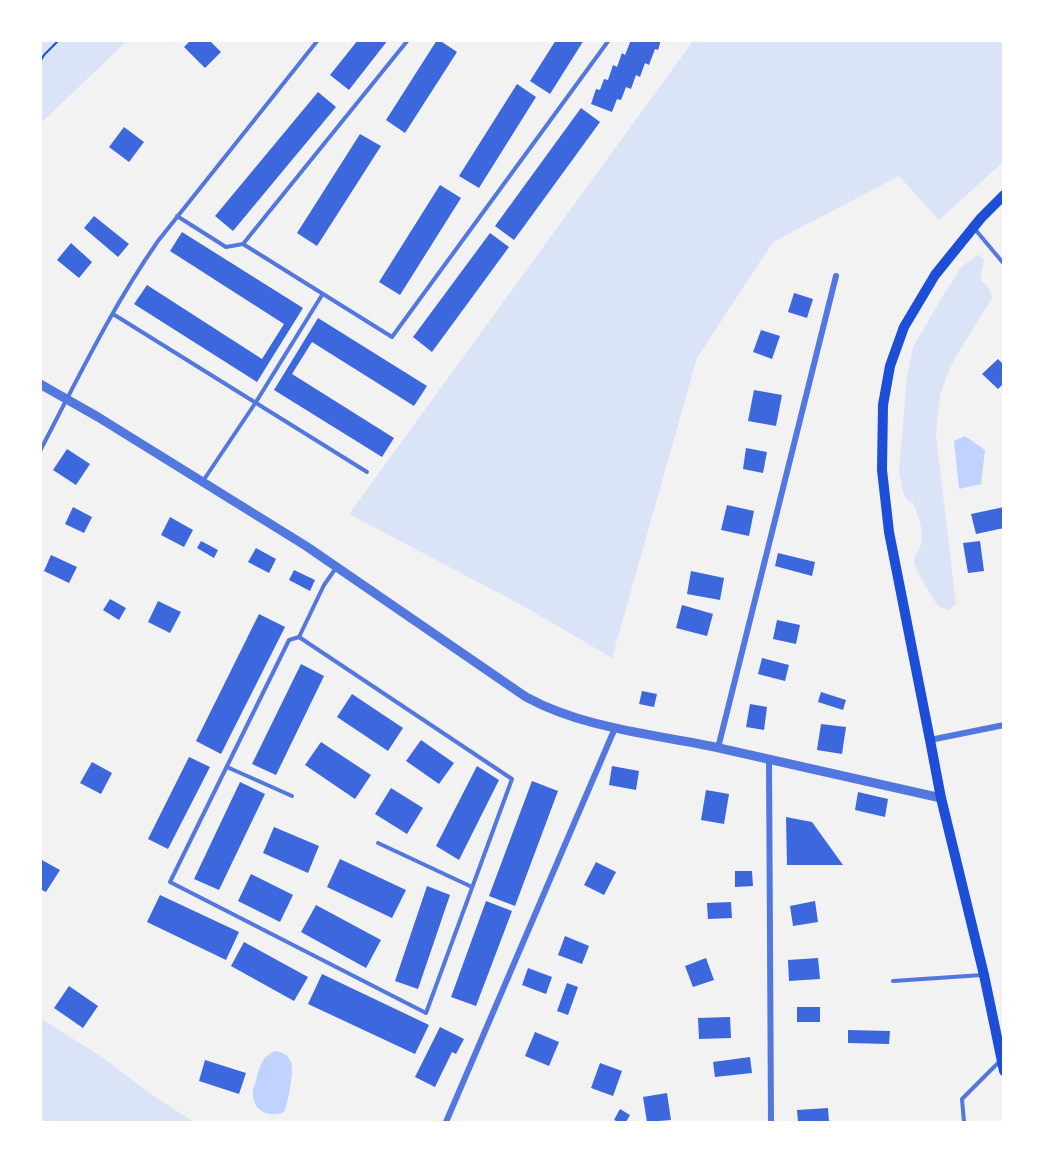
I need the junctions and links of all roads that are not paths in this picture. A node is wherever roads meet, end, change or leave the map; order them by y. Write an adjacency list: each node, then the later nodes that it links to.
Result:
1 (318, 40): 5 (lane)
2 (408, 40): 7 (lane)
3 (609, 40): 10 (lane)
4 (1004, 195): 6 (main road)
5 (177, 216): 7 (lane); 11 (lane)
6 (974, 227): 8 (lane); 22 (main road)
7 (243, 244): 10 (lane)
8 (1004, 264)
9 (836, 276): 23 (street)
10 (322, 294): 14 (lane)
11 (112, 314): 13 (lane); 14 (lane)
12 (40, 384): 13 (street)
13 (67, 399): 15 (lane); 17 (street)
14 (256, 402): 16 (lane); 17 (lane)
15 (40, 451)
16 (367, 472)
17 (203, 481): 18 (street)
18 (336, 568): 19 (lane); 21 (street)
19 (299, 637): 25 (lane); 29 (lane)
20 (1004, 725): 22 (street)
21 (615, 728): 23 (street); 34 (street)
22 (930, 740): 27 (main road)
23 (718, 748): 24 (street)
24 (769, 760): 27 (street); 35 (street)
25 (227, 767): 26 (lane); 29 (lane)
26 (292, 796)
27 (941, 798): 30 (main road)
28 (378, 843): 29 (lane)
29 (472, 887)
30 (984, 975): 31 (lane); 32 (main road)
31 (893, 981)
32 (1001, 1059): 33 (main road); 36 (lane)
33 (1004, 1071)
34 (446, 1122)
35 (771, 1122)
36 (964, 1122)

